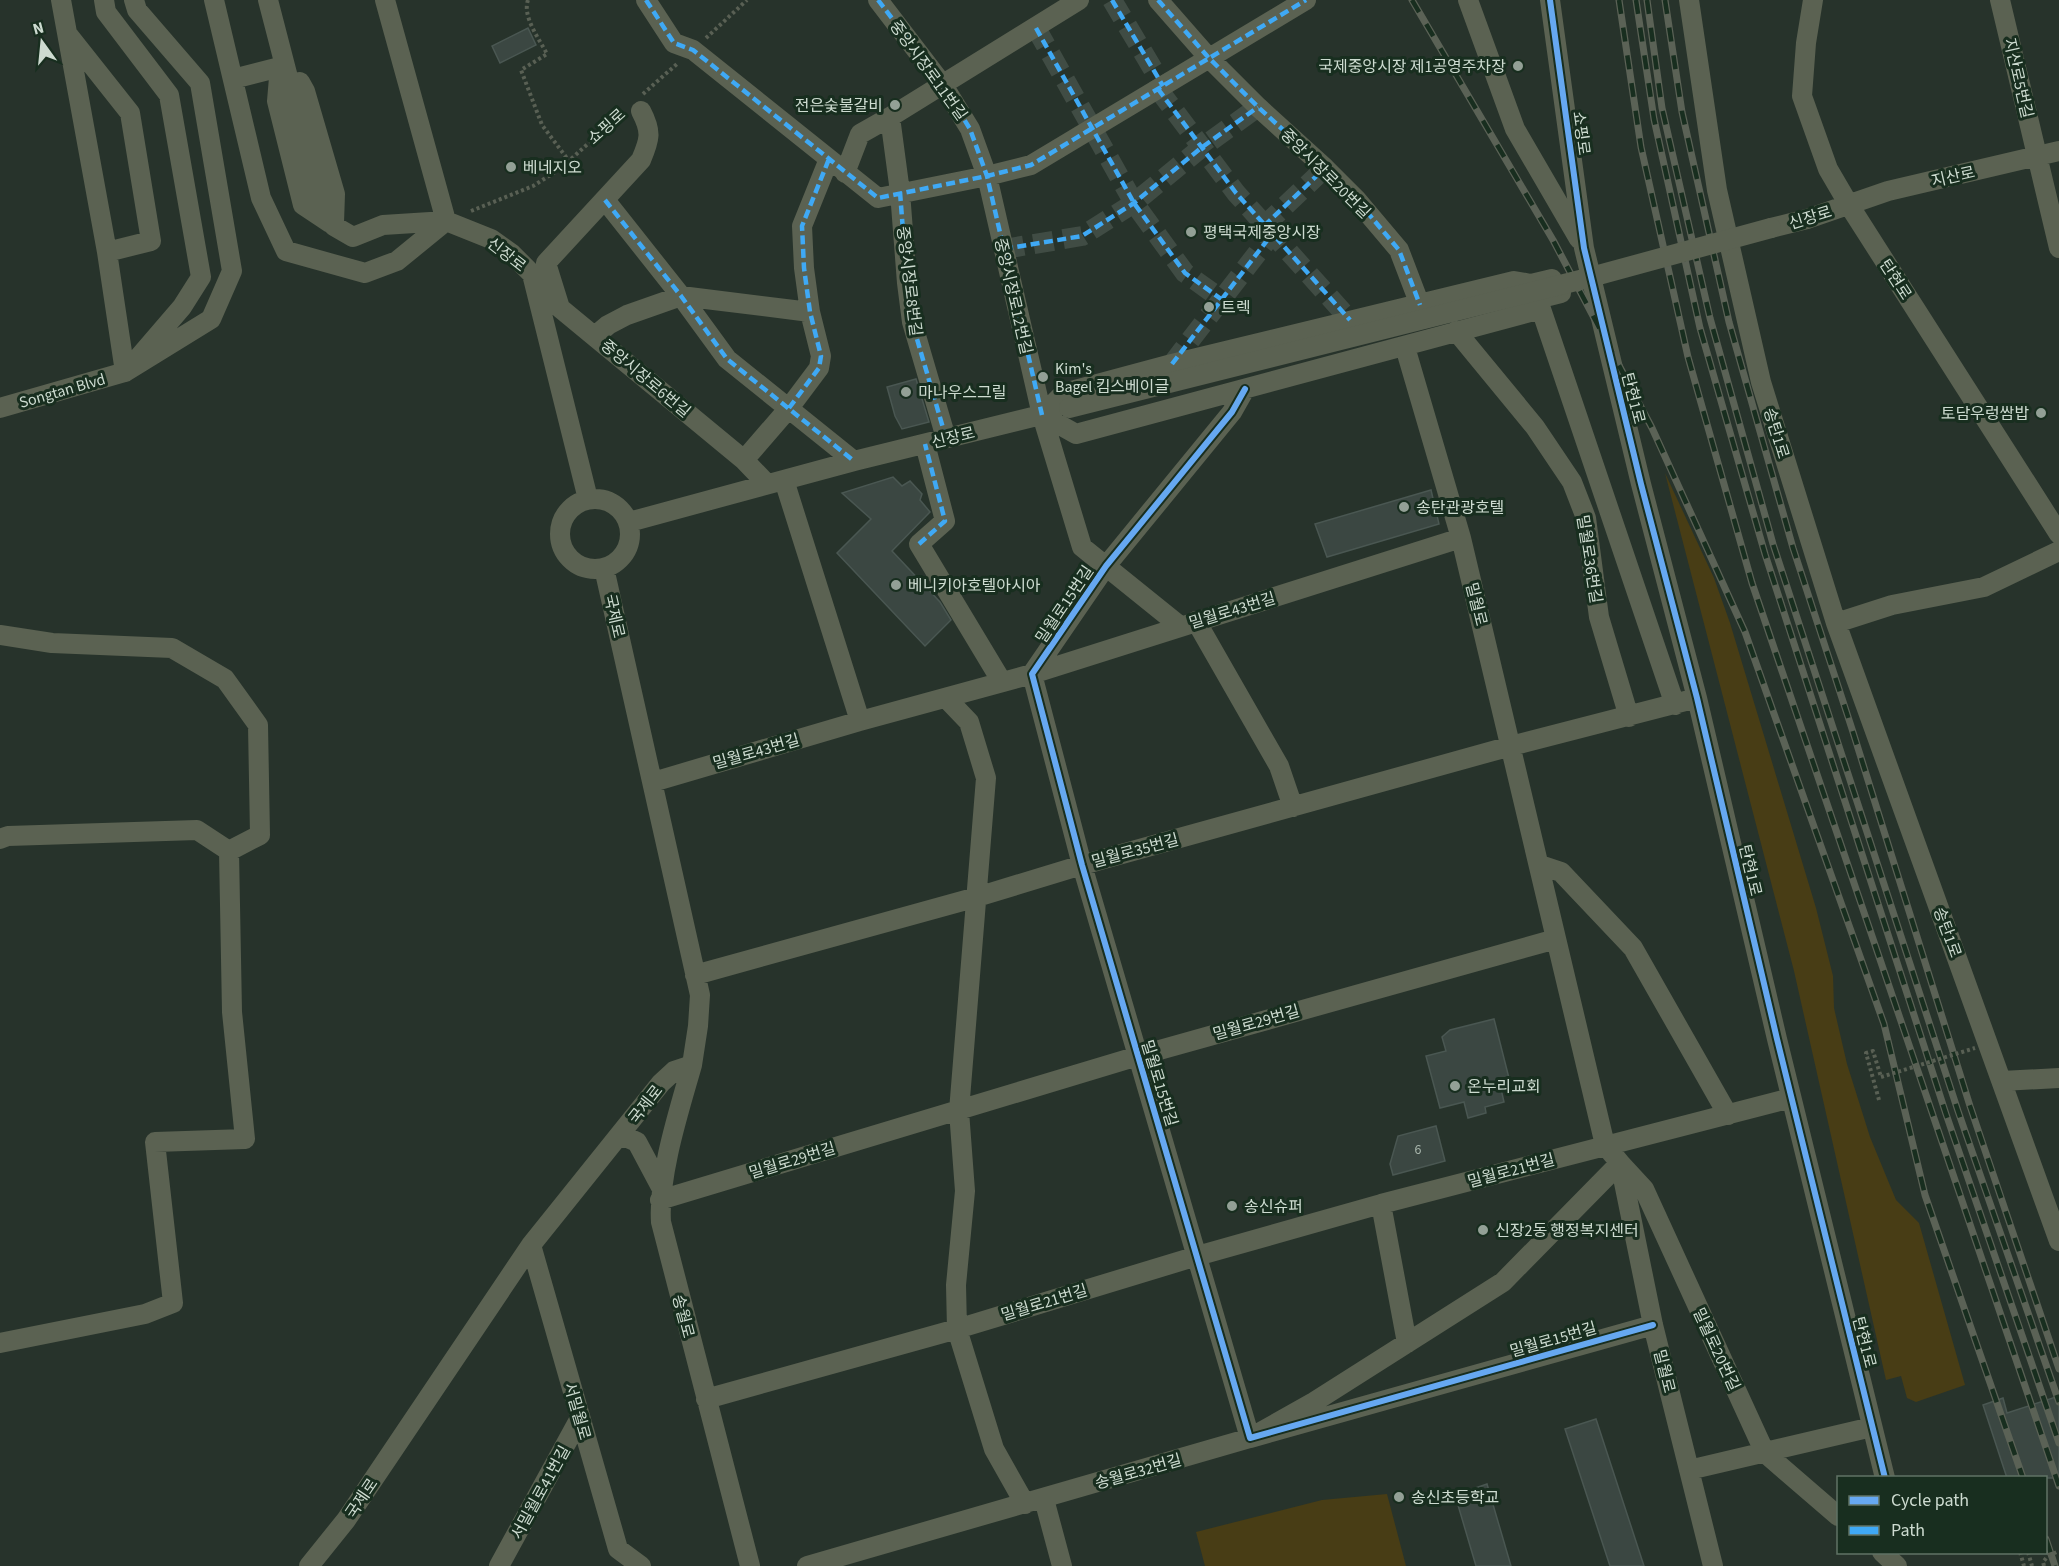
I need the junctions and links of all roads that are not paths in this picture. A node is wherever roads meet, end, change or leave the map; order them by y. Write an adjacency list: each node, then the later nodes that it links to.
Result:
1 (61, 0): 17 (street)
2 (104, 0): 44 (street)
3 (134, 0): 44 (street, Songtan Blvd)
4 (214, 0): 20 (street)
5 (268, 0): 19 (street)
6 (385, 0): 32 (street)
7 (646, 0): 26 (street)
8 (878, 0): 21 (street, 중앙시장로11번길)
9 (1079, 0): 21 (street)
10 (1158, 0): 18 (street, 중앙시장로20번길)
11 (1306, 0): 18 (street)
12 (1468, 0): 33 (street, 쇼핑로)
13 (1550, 0): 33 (street, 쇼핑로)
14 (1689, 0): 62 (street, 송탄1로)
15 (1813, 0): 31 (street, 탄현로)
16 (2000, 0): 25 (street, 지산로5번길)
17 (67, 35): 35 (street); 35 (street)
18 (1208, 57): 28 (street); 38 (street, 중앙시장로20번길)
19 (280, 58): 20 (street); 32 (street)
20 (233, 79): 32 (street)
21 (944, 85): 23 (street); 28 (street, 중앙시장로11번길)
22 (634, 107): 30 (street)
23 (890, 117): 27 (street); 29 (street, 중앙시장로8번길)
24 (2059, 151): 25 (street, 지산로)
25 (2037, 156): 31 (street, 지산로); 34 (street, 지산로5번길)
26 (829, 159): 27 (street); 40 (street)
27 (845, 173): 29 (street)
28 (987, 176): 29 (street); 48 (street, 중앙시장로12번길)
29 (900, 192): 49 (street, 중앙시장로8번길)
30 (605, 200): 37 (street); 42 (street)
31 (1849, 205): 48 (street, 신장로, bridge); 56 (street, 탄현로)
32 (446, 221): 54 (street, 신장로)
33 (1584, 248): 36 (street, 쇼핑로)
34 (2059, 249)
35 (106, 252): 44 (street)
36 (1591, 277): 38 (street); 39 (street); 67 (street, 탄현1로)
37 (681, 296): 40 (street, 중앙시장로6번길); 42 (street, 중앙시장로6번길); 47 (street)
38 (1420, 304): 48 (street)
39 (1541, 309): 41 (street); 68 (street)
40 (810, 312): 47 (street)
41 (1456, 331): 43 (street); 69 (street, 밀월로36번길)
42 (595, 336): 51 (street, 중앙시장로6번길)
43 (1405, 347): 45 (street); 57 (street, 밀월로)
44 (125, 372): 46 (street, Songtan Blvd)
45 (1245, 389): 48 (street); 59 (street, 밀월로15번길)
46 (0, 408)
47 (789, 408): 51 (street); 52 (street)
48 (1042, 416): 49 (street, 신장로); 59 (street, 밀월로15번길)
49 (946, 438): 50 (street, 신장로)
50 (925, 444): 52 (street, 신장로); 65 (street)
51 (744, 460): 53 (street, 중앙시장로6번길)
52 (854, 461): 53 (street, 신장로)
53 (775, 482): 55 (street, 신장로); 70 (street)
54 (588, 499): 55 (street); 60 (street)
55 (629, 522): 60 (street)
56 (2059, 534)
57 (1461, 538): 61 (street, 밀월로43번길); 71 (street, 밀월로)
58 (2059, 550): 62 (street)
59 (1106, 566): 61 (street); 64 (street, 밀월로15번길)
60 (604, 568): 72 (street, 국제로)
61 (1188, 623): 64 (street, 밀월로43번길); 73 (street)
62 (1836, 623): 84 (street, 송탄1로)
63 (0, 636): 75 (street)
64 (1032, 674): 65 (street, 밀월로43번길); 76 (street, 밀월로15번길)
65 (1002, 682): 66 (street, 밀월로43번길)
66 (946, 698): 70 (street, 밀월로43번길); 78 (street)
67 (1697, 698): 68 (street); 85 (street, 탄현1로)
68 (1675, 705): 69 (street)
69 (1629, 717): 71 (street)
70 (860, 721): 72 (street, 밀월로43번길)
71 (1511, 746): 73 (street, 밀월로35번길); 77 (street, 밀월로)
72 (653, 782): 80 (street, 국제로)
73 (1293, 807): 76 (street, 밀월로35번길)
74 (0, 839): 75 (street)
75 (229, 851): 98 (street)
76 (1082, 865): 78 (street, 밀월로35번길); 81 (street, 밀월로15번길)
77 (1540, 865): 79 (street, 밀월로); 87 (street)
78 (977, 897): 80 (street, 밀월로35번길); 86 (street)
79 (1556, 939): 81 (street, 밀월로29번길); 89 (street, 밀월로)
80 (696, 975): 82 (street, 국제로)
81 (1138, 1056): 86 (street, 밀월로29번길); 95 (street, 밀월로15번길)
82 (692, 1065): 88 (street, 국제로); 91 (street, 송월로)
83 (2059, 1078): 84 (street)
84 (2002, 1081): 93 (street, 송탄1로)
85 (1791, 1098): 87 (street); 102 (street, 탄현1로)
86 (959, 1111): 91 (street, 밀월로29번길); 97 (street)
87 (1728, 1115): 89 (street)
88 (617, 1138): 91 (street); 94 (street, 국제로)
89 (1605, 1145): 90 (street, 밀월로); 92 (street, 밀월로21번길)
90 (1620, 1163): 96 (street, 밀월로); 99 (street); 104 (street, 밀월로20번길)
91 (661, 1194): 100 (street, 송월로)
92 (1381, 1204): 95 (street, 밀월로21번길); 99 (street)
93 (2059, 1240)
94 (531, 1245): 101 (street, 서밀월로); 110 (street, 국제로)
95 (1197, 1256): 97 (street, 밀월로21번길); 103 (street, 밀월로15번길)
96 (1653, 1325): 103 (street, 밀월로15번길); 105 (street, 밀월로)
97 (957, 1329): 100 (street, 밀월로21번길); 107 (street)
98 (0, 1342)
99 (1407, 1343): 103 (street)
100 (706, 1399): 113 (street, 송월로)
101 (580, 1418): 111 (street, 서밀월로41번길); 112 (street, 서밀월로)
102 (1872, 1427): 104 (street); 106 (street, 탄현1로)
103 (1250, 1438): 107 (street, 송월로32번길)
104 (1765, 1453): 105 (street); 108 (street, 밀월로20번길)
105 (1689, 1470): 116 (street, 밀월로)
106 (1884, 1476)
107 (1035, 1501): 114 (street, 송월로32번길); 115 (street)
108 (1837, 1514)
109 (1884, 1554): 117 (street)
110 (309, 1566)
111 (499, 1566)
112 (641, 1566)
113 (750, 1566)
114 (807, 1566)
115 (1062, 1566)
116 (1713, 1566)
117 (1898, 1566)

